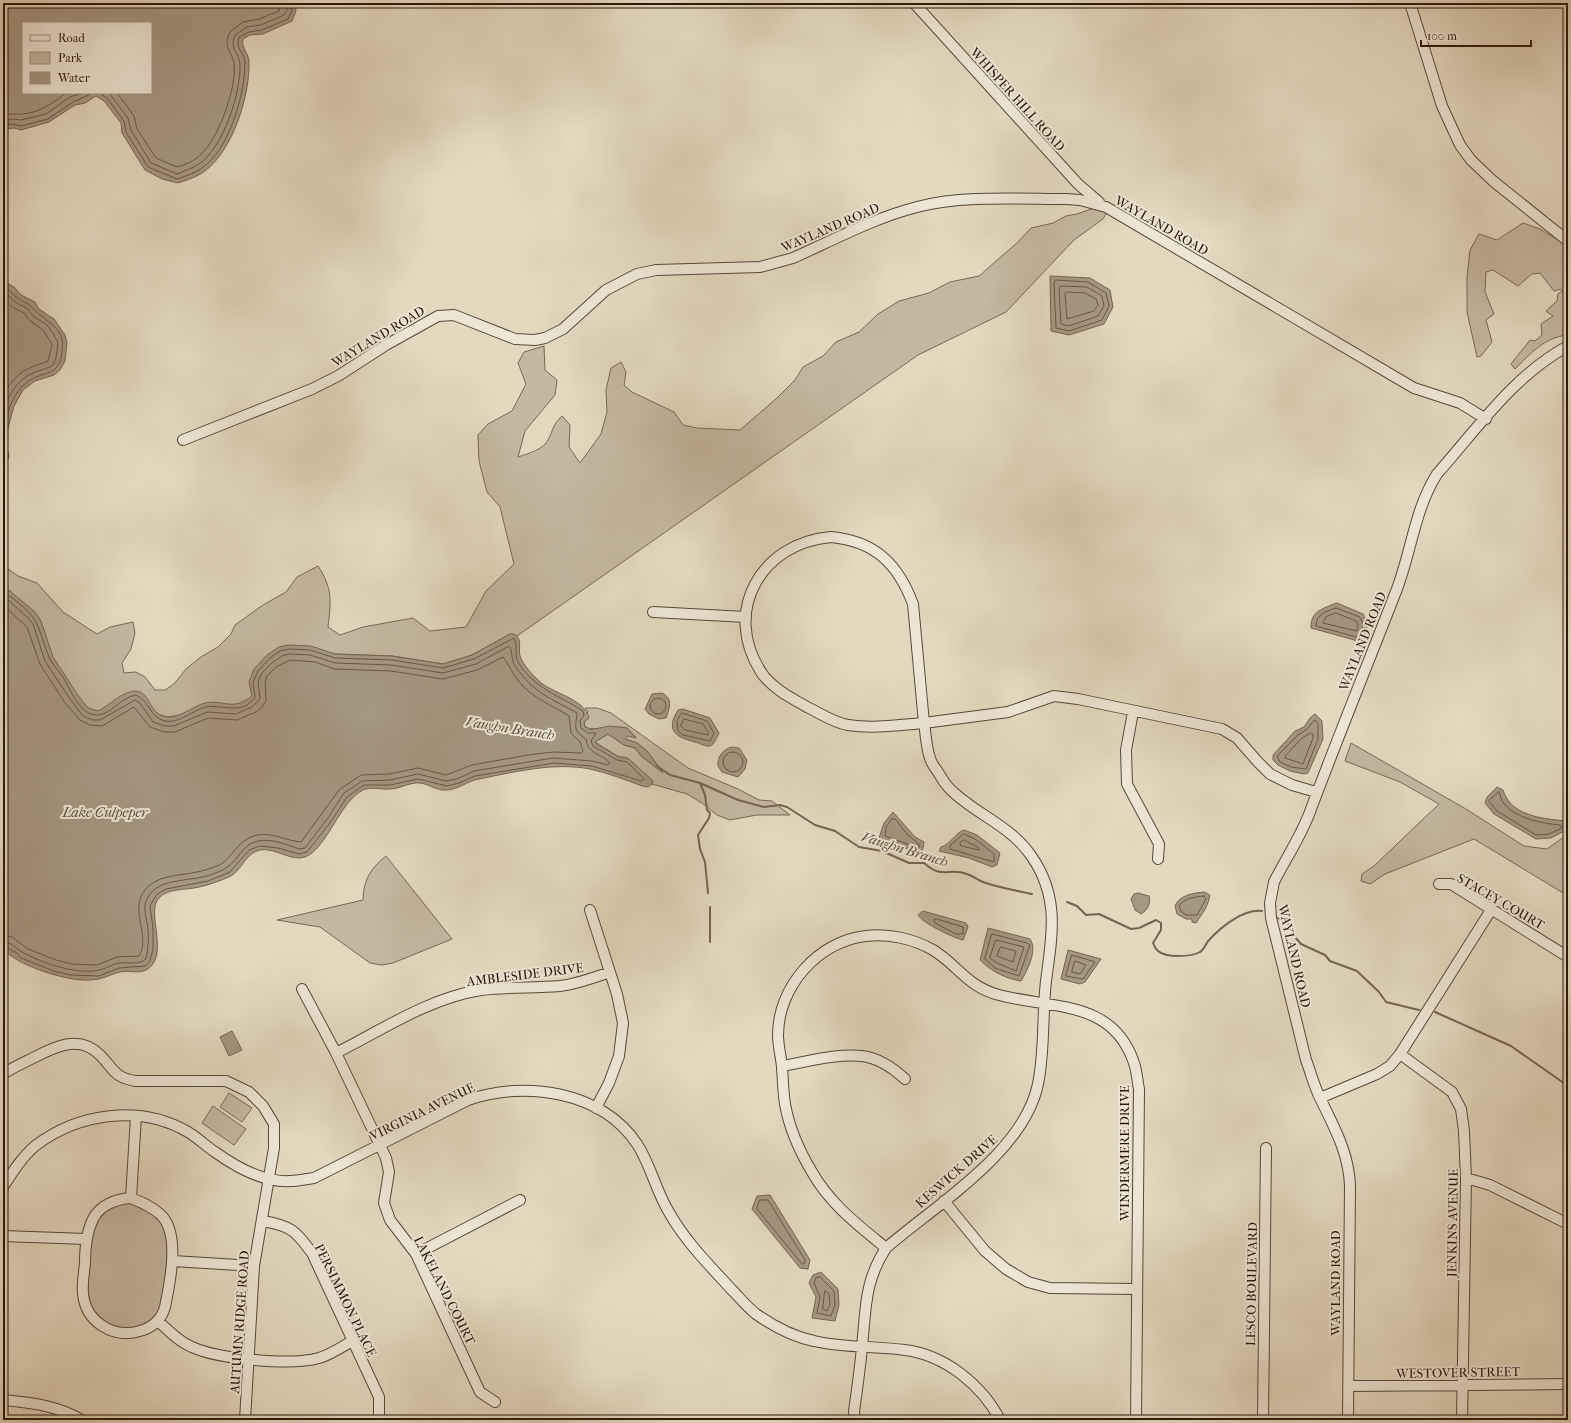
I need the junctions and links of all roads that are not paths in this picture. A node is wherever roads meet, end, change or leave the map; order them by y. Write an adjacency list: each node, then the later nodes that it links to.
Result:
1 (914, 3): 3 (street, WHISPER HILL ROAD)
2 (1410, 3): 4 (street)
3 (1106, 207): 6 (street, WAYLAND ROAD); 7 (street, WAYLAND ROAD)
4 (1568, 241)
5 (1568, 346): 6 (street, WAYLAND ROAD)
6 (1486, 419): 12 (street, WAYLAND ROAD)
7 (183, 440)
8 (653, 612): 9 (street)
9 (746, 617): 11 (street, KESWICK DRIVE); 11 (street, KESWICK DRIVE)
10 (1133, 712): 11 (street, KESWICK DRIVE); 12 (street, KESWICK DRIVE); 13 (street)
11 (924, 723): 20 (street, KESWICK DRIVE)
12 (1316, 792): 26 (street, WAYLAND ROAD)
13 (1158, 859)
14 (1439, 884): 16 (street, STACEY COURT)
15 (590, 910): 18 (street)
16 (1491, 910): 17 (street, STACEY COURT); 22 (street)
17 (1568, 957)
18 (610, 972): 21 (street, AMBLESIDE DRIVE); 27 (street)
19 (302, 989): 21 (street, LAKELAND COURT)
20 (1043, 1002): 23 (street, WINDERMERE DRIVE); 36 (street, KESWICK DRIVE); 45 (street, WINDERMERE DRIVE)
21 (336, 1054): 29 (street, LAKELAND COURT)
22 (1400, 1054): 26 (street); 32 (street, JENKINS AVENUE)
23 (782, 1066): 25 (street); 41 (street, WINDERMERE DRIVE)
24 (3, 1074): 31 (street, AUTUMN RIDGE ROAD)
25 (905, 1079)
26 (1320, 1098): 52 (street, WAYLAND ROAD)
27 (596, 1108): 29 (street, VIRGINIA AVENUE); 48 (street, VIRGINIA AVENUE)
28 (136, 1116): 31 (street, VIRGINIA AVENUE); 33 (street, VIRGINIA AVENUE); 34 (street)
29 (378, 1146): 31 (street, VIRGINIA AVENUE); 42 (street, LAKELAND COURT)
30 (1266, 1148): 61 (street, LESCO BOULEVARD)
31 (268, 1178): 37 (street, AUTUMN RIDGE ROAD)
32 (1466, 1178): 38 (street); 50 (street, JENKINS AVENUE)
33 (3, 1187)
34 (131, 1198): 40 (street); 43 (street)
35 (520, 1200): 42 (street)
36 (944, 1201): 41 (street, KESWICK DRIVE); 45 (street)
37 (262, 1221): 44 (street, AUTUMN RIDGE ROAD); 47 (street, PERSIMMON PLACE)
38 (1568, 1224)
39 (3, 1236): 40 (street)
40 (86, 1239): 46 (street)
41 (886, 1248): 48 (street, KESWICK DRIVE)
42 (416, 1254): 54 (street, LAKELAND COURT)
43 (173, 1261): 44 (street); 46 (street)
44 (254, 1266): 49 (street, AUTUMN RIDGE ROAD)
45 (1136, 1289): 60 (street, WINDERMERE DRIVE)
46 (158, 1321): 49 (street)
47 (352, 1341): 49 (street); 55 (street, PERSIMMON PLACE)
48 (862, 1347): 58 (street, KESWICK DRIVE); 59 (street, VIRGINIA AVENUE)
49 (248, 1359): 57 (street, AUTUMN RIDGE ROAD)
50 (1462, 1384): 51 (street, WESTOVER STREET); 52 (street, WESTOVER STREET); 63 (street, JENKINS AVENUE)
51 (1568, 1384)
52 (1348, 1386): 62 (street, WAYLAND ROAD)
53 (3, 1400): 56 (street)
54 (495, 1402)
55 (379, 1414)
56 (82, 1420)
57 (245, 1420)
58 (855, 1420)
59 (1000, 1420)
60 (1136, 1420)
61 (1262, 1420)
62 (1348, 1420)
63 (1462, 1420)

